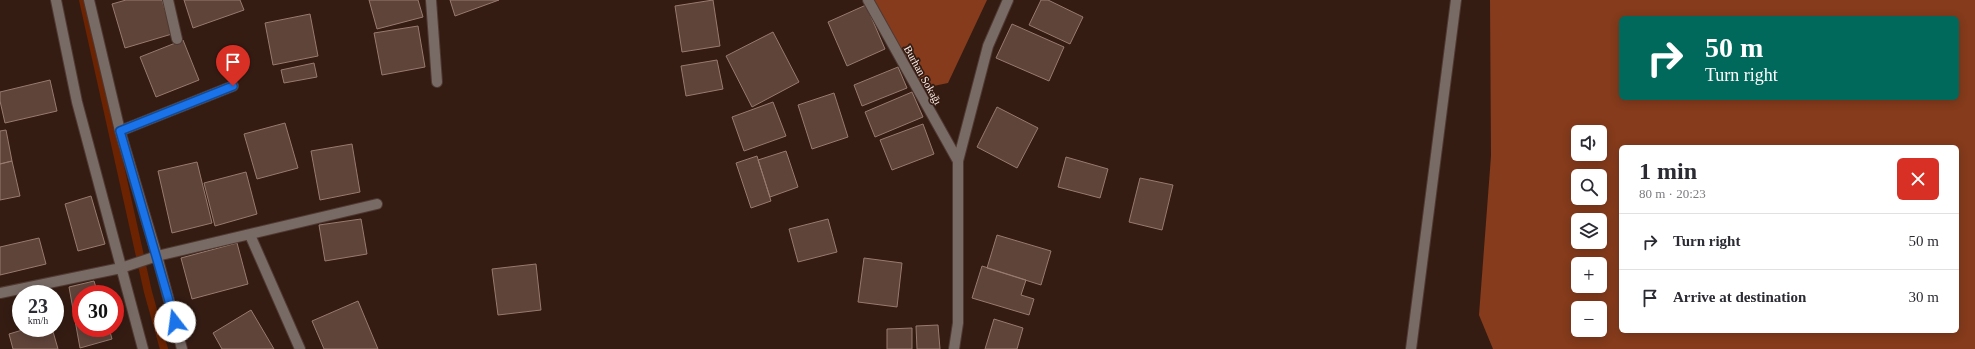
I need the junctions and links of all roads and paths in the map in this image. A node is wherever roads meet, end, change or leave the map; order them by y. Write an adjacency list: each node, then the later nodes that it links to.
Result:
1 (56, 0): 16 (street)
2 (89, 0): 11 (street)
3 (168, 0): 8 (street)
4 (431, 0): 9 (street)
5 (868, 0): 12 (street, Burhan Sokağı)
6 (1008, 0): 12 (street)
7 (1456, 0): 22 (street)
8 (177, 39)
9 (437, 82)
10 (233, 86): 11 (street)
11 (120, 131): 15 (street)
12 (958, 161): 21 (street)
13 (377, 204): 14 (street)
14 (250, 235): 15 (street); 20 (street)
15 (157, 256): 16 (street); 19 (street)
16 (121, 268): 17 (street); 18 (street)
17 (0, 293)
18 (143, 349)
19 (182, 349)
20 (300, 349)
21 (954, 349)
22 (1411, 349)

